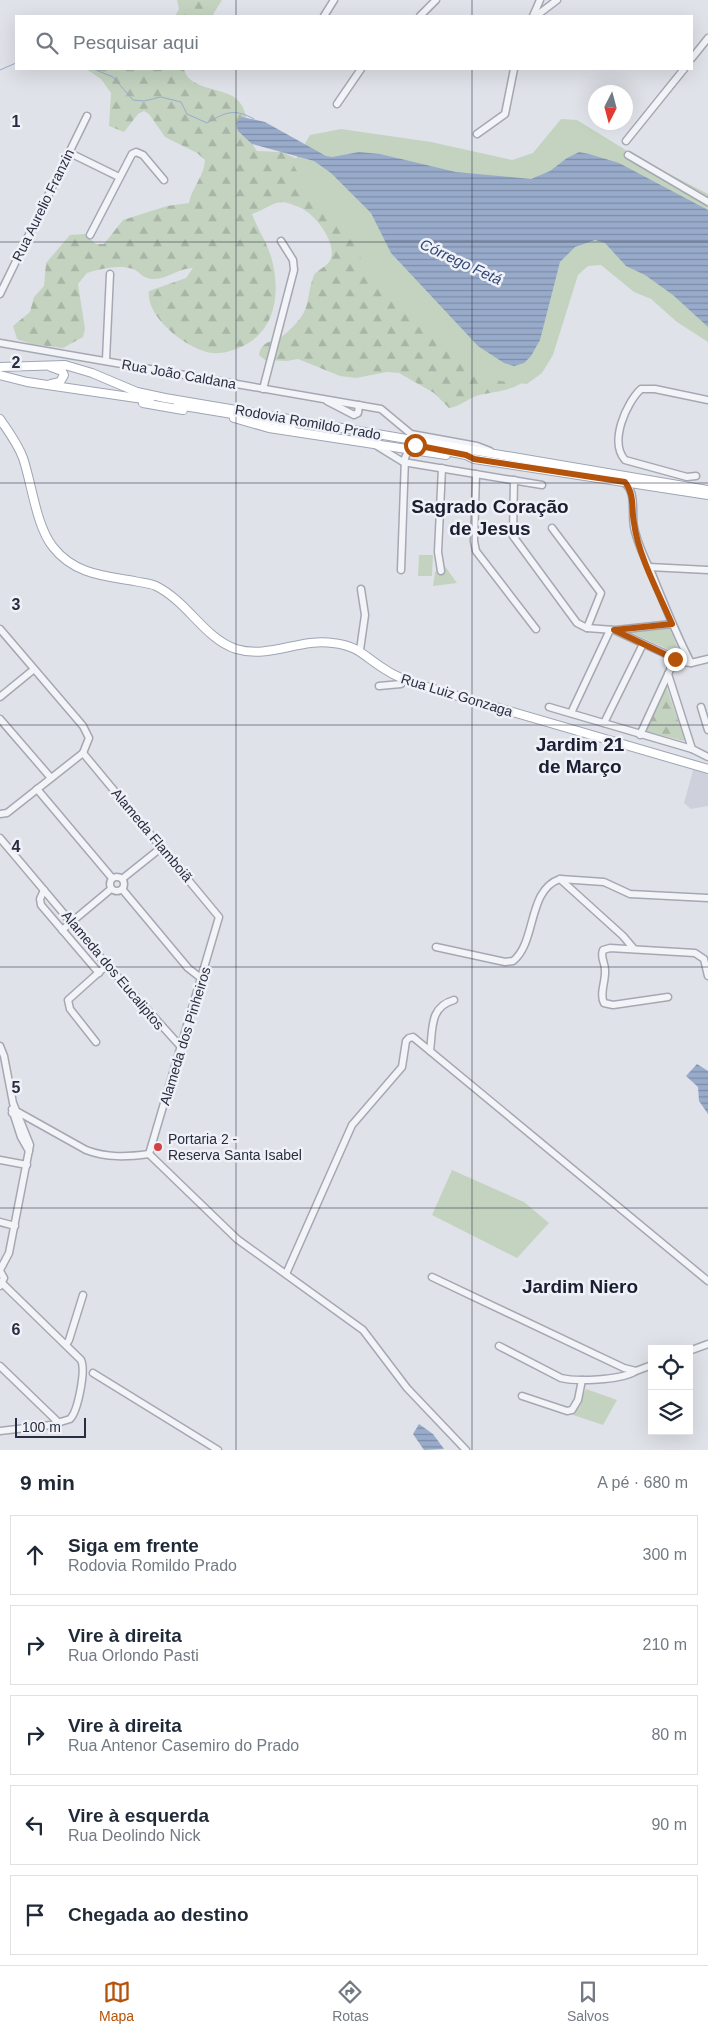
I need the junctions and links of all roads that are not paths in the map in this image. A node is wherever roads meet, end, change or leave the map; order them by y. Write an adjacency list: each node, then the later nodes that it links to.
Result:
1 (334, 0): 5 (street)
2 (436, 0): 6 (street)
3 (540, 0): 7 (street)
4 (557, 0): 8 (street)
5 (325, 15)
6 (421, 15)
7 (534, 15)
8 (535, 15)
9 (708, 38): 10 (street)
10 (693, 57)
11 (361, 70): 14 (street)
12 (514, 70): 16 (street)
13 (683, 70): 17 (street)
14 (337, 104)
15 (87, 116): 18 (street, Rua Aurelio Franzin)
16 (477, 134)
17 (626, 140)
18 (70, 153): 20 (street); 26 (street, Rua Aurelio Franzin)
19 (628, 155): 22 (street)
20 (119, 177): 21 (street); 23 (street)
21 (164, 180)
22 (708, 202)
23 (90, 235)
24 (281, 241): 34 (street)
25 (110, 274): 28 (street)
26 (0, 294)
27 (0, 343): 28 (street, Rua João Caldana)
28 (106, 360): 34 (street, Rua João Caldana)
29 (0, 365): 30 (main road, Rodovia Romildo Prado)
30 (11, 366): 33 (main road); 41 (main road, Rodovia Romildo Prado)
31 (0, 375): 33 (main road, Rodovia Romildo Prado)
32 (0, 380): 33 (main road)
33 (24, 383): 39 (main road); 42 (main road, Rodovia Romildo Prado)
34 (263, 389): 35 (street, Rua João Caldana)
35 (321, 398): 37 (street, Rua João Caldana); 37 (street)
36 (708, 400): 46 (street)
37 (359, 404): 41 (street, Rua João Caldana)
38 (0, 419): 67 (main road, Rua Luiz Gonzaga)
39 (376, 445): 40 (main road); 43 (street)
40 (414, 451): 42 (main road); 43 (street)
41 (502, 455): 48 (main road, Rodovia Romildo Prado)
42 (474, 459): 49 (main road, Rodovia Romildo Prado)
43 (406, 463): 44 (street); 57 (street)
44 (442, 468): 45 (street); 59 (street)
45 (476, 474): 47 (street); 64 (street)
46 (696, 476)
47 (514, 480): 50 (street); 62 (street)
48 (651, 480): 51 (main road); 52 (main road, Rodovia Romildo Prado)
49 (620, 481): 53 (main road, Rodovia Romildo Prado); 54 (street)
50 (542, 484)
51 (708, 485)
52 (708, 490)
53 (708, 495): 54 (street)
54 (633, 498): 56 (street)
55 (552, 528): 62 (street)
56 (649, 567): 58 (street); 61 (street)
57 (401, 570)
58 (708, 570)
59 (441, 571)
60 (362, 589): 67 (street)
61 (672, 624): 65 (street); 70 (street)
62 (587, 628): 65 (street)
63 (0, 629): 71 (street)
64 (536, 629)
65 (612, 630): 66 (street); 78 (street)
66 (642, 644): 68 (street); 80 (street)
67 (360, 650): 73 (main road, Rua Luiz Gonzaga)
68 (675, 659): 70 (street); 72 (street)
69 (708, 659): 70 (street)
70 (691, 663)
71 (33, 670): 75 (street); 84 (street)
72 (668, 674): 82 (street); 83 (street)
73 (404, 680): 74 (street); 86 (main road, Rua Luiz Gonzaga)
74 (379, 686)
75 (0, 697)
76 (549, 707): 78 (street)
77 (701, 707): 81 (street)
78 (571, 713): 80 (street)
79 (0, 719): 87 (street)
80 (604, 722): 82 (street)
81 (708, 730)
82 (640, 735): 83 (street)
83 (692, 749): 85 (street)
84 (83, 753): 87 (street); 91 (street, Alameda Flamboiã)
85 (706, 756): 86 (street)
86 (704, 768)
87 (51, 778): 88 (street)
88 (37, 789): 89 (street); 92 (street)
89 (0, 814)
90 (0, 838): 97 (street, Alameda dos Eucaliptos)
91 (162, 847): 93 (street); 99 (street, Alameda Flamboiã)
92 (112, 878): 93 (street); 95 (street)
93 (122, 879): 96 (street)
94 (560, 879): 98 (street); 102 (street); 103 (street)
95 (111, 889): 96 (street); 100 (street)
96 (122, 889): 107 (street)
97 (44, 890): 100 (street, Alameda dos Eucaliptos); 101 (street, Alameda dos Eucaliptos)
98 (708, 898)
99 (219, 917): 107 (street, Alameda dos Pinheiros)
100 (72, 922): 101 (street); 104 (street, Alameda dos Eucaliptos)
101 (62, 930): 105 (street, Alameda dos Eucaliptos)
102 (436, 947)
103 (634, 949): 106 (street); 108 (street)
104 (107, 965): 105 (street); 112 (street, Alameda dos Eucaliptos)
105 (99, 973): 110 (street)
106 (708, 976)
107 (202, 979): 112 (street, Alameda dos Pinheiros)
108 (668, 997)
109 (454, 1000): 113 (street)
110 (96, 1042)
111 (0, 1046): 114 (street)
112 (182, 1048): 115 (street, Alameda dos Pinheiros)
113 (430, 1051): 121 (street); 123 (street)
114 (15, 1113): 115 (street); 117 (street)
115 (149, 1154): 121 (street)
116 (0, 1160): 117 (street)
117 (28, 1165): 119 (street)
118 (0, 1222): 119 (street)
119 (15, 1226): 120 (street)
120 (0, 1271): 124 (street)
121 (286, 1274): 139 (street)
122 (432, 1277): 132 (street)
123 (708, 1281)
124 (1, 1285): 127 (street)
125 (84, 1295): 127 (street)
126 (708, 1344): 129 (street)
127 (66, 1345): 136 (street)
128 (499, 1346): 134 (street)
129 (693, 1350)
130 (0, 1366): 136 (street)
131 (648, 1366): 132 (street)
132 (636, 1371): 134 (street)
133 (93, 1373): 138 (street)
134 (582, 1380): 135 (street)
135 (522, 1396)
136 (59, 1423): 137 (street)
137 (0, 1431)
138 (218, 1450)
139 (466, 1450)

